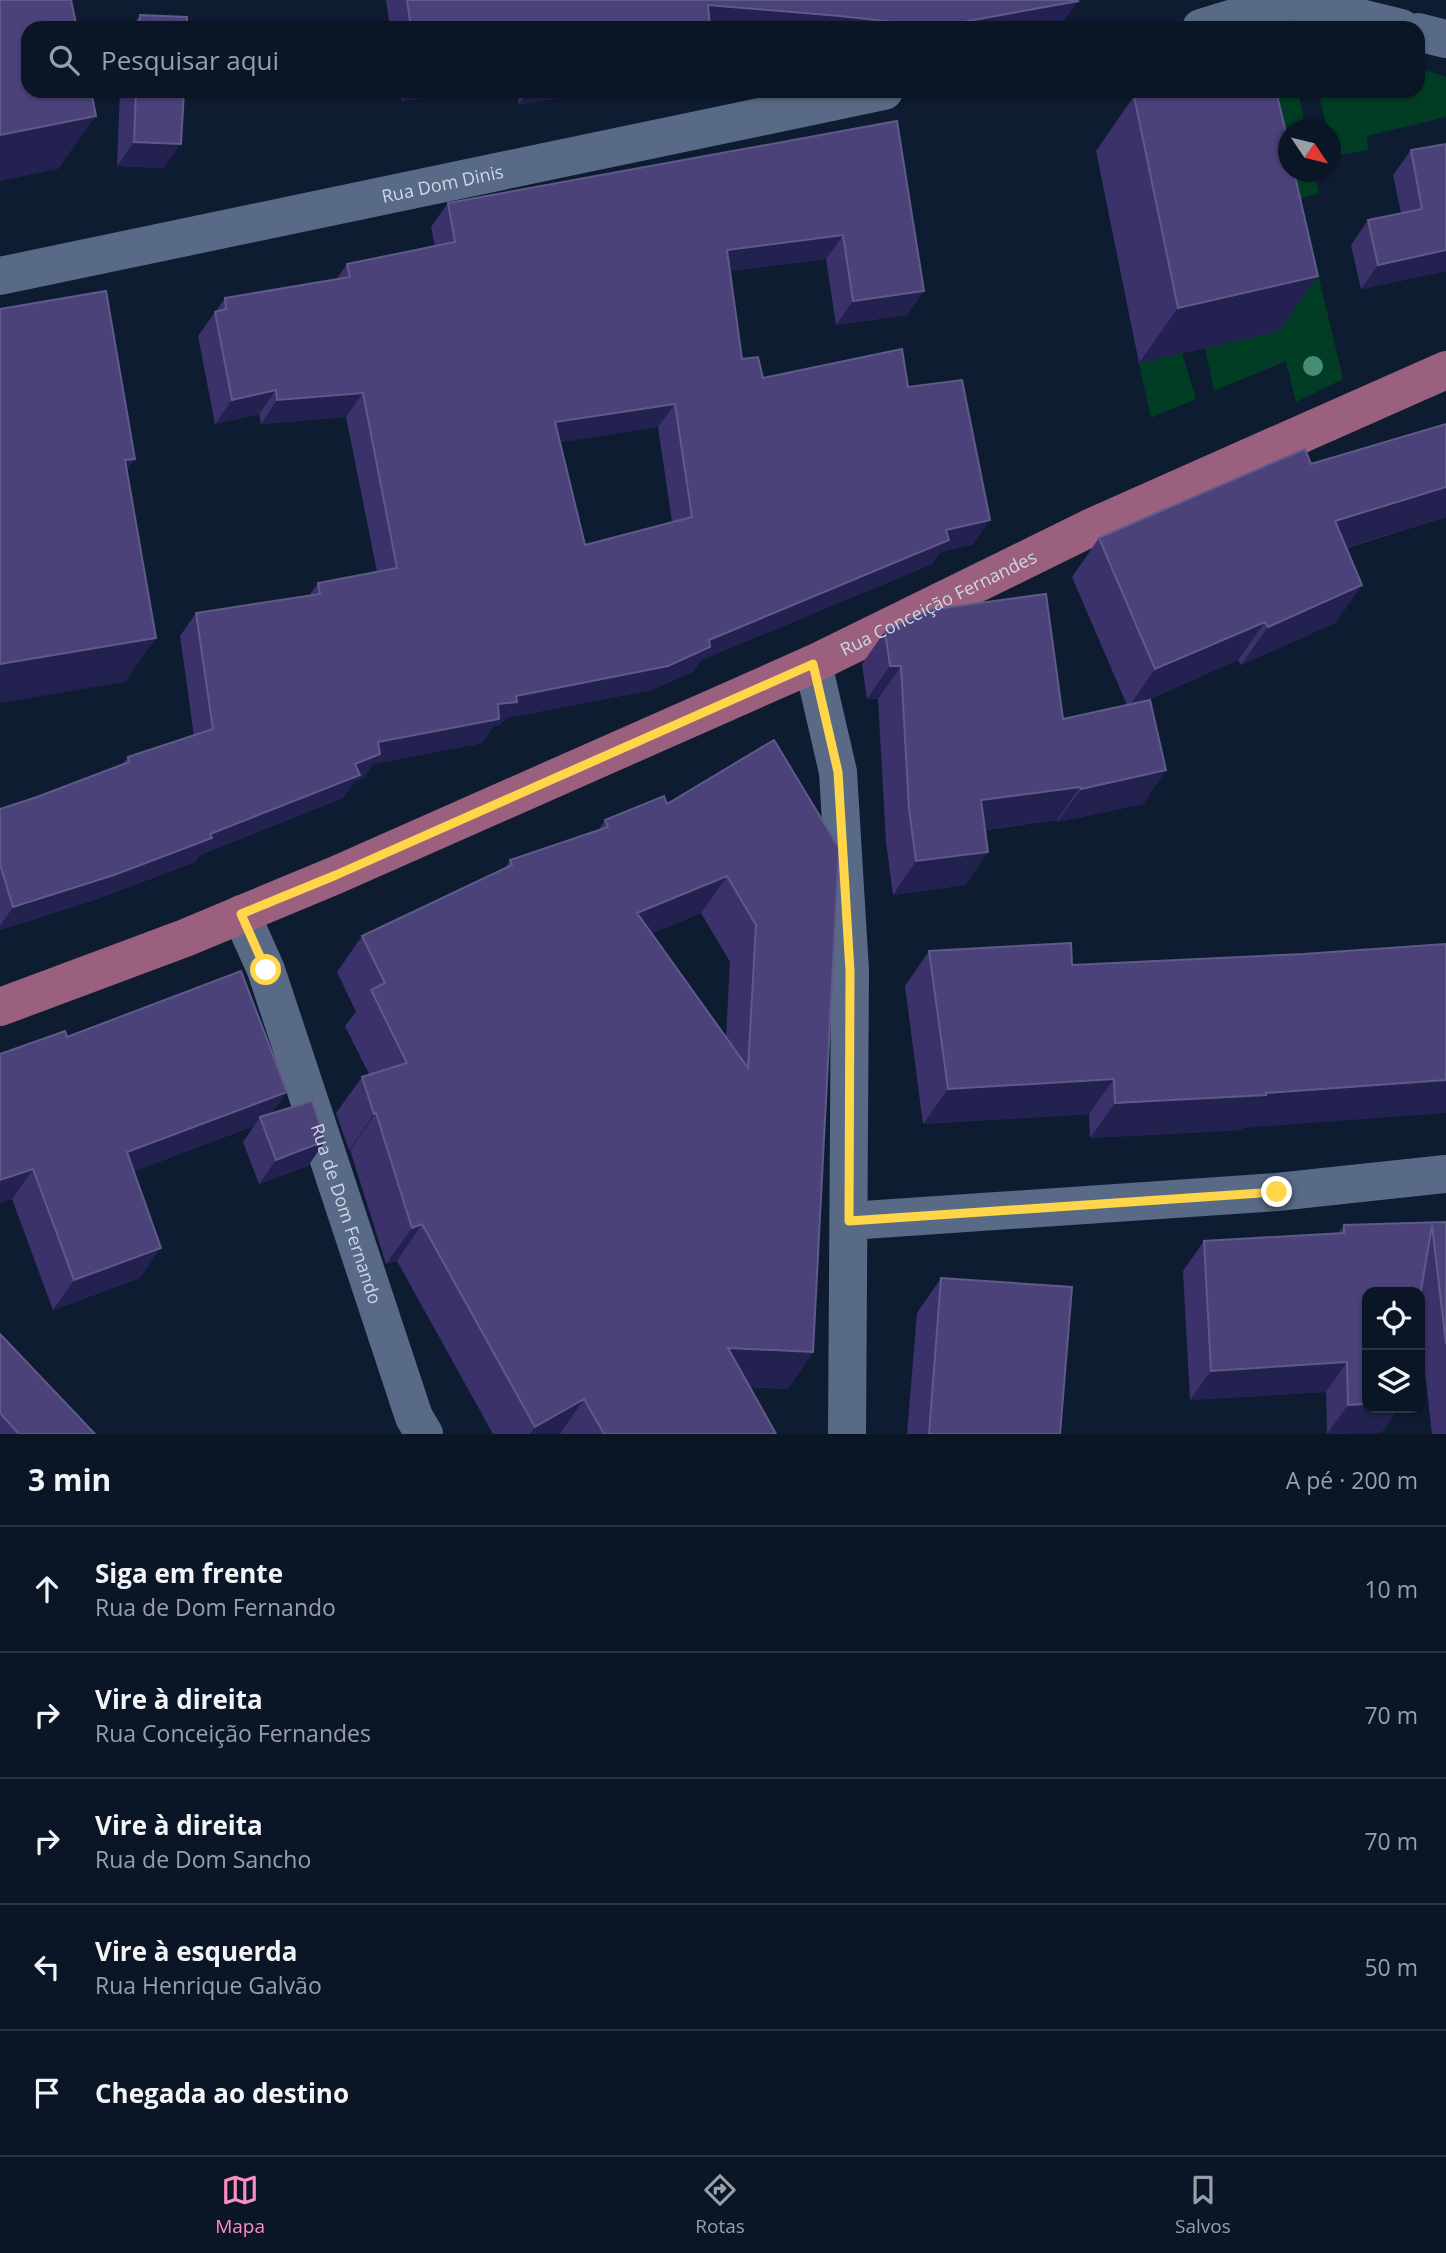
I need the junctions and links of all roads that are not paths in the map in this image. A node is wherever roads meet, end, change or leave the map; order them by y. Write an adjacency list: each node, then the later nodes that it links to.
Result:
1 (1288, 0): 2 (street); 3 (street)
2 (1223, 21)
3 (1373, 21)
4 (1425, 34): 5 (street)
5 (1446, 39)
6 (851, 98): 7 (street, Rua Dom Dinis)
7 (0, 276)
8 (1446, 369): 9 (main road, Rua Conceição Fernandes)
9 (813, 664): 10 (main road, Rua Conceição Fernandes); 13 (street)
10 (241, 914): 11 (main road, Rua Conceição Fernandes); 14 (street, Rua de Dom Fernando)
11 (0, 1007)
12 (1446, 1174): 13 (street)
13 (849, 1221): 15 (street)
14 (424, 1434)
15 (847, 1434)

